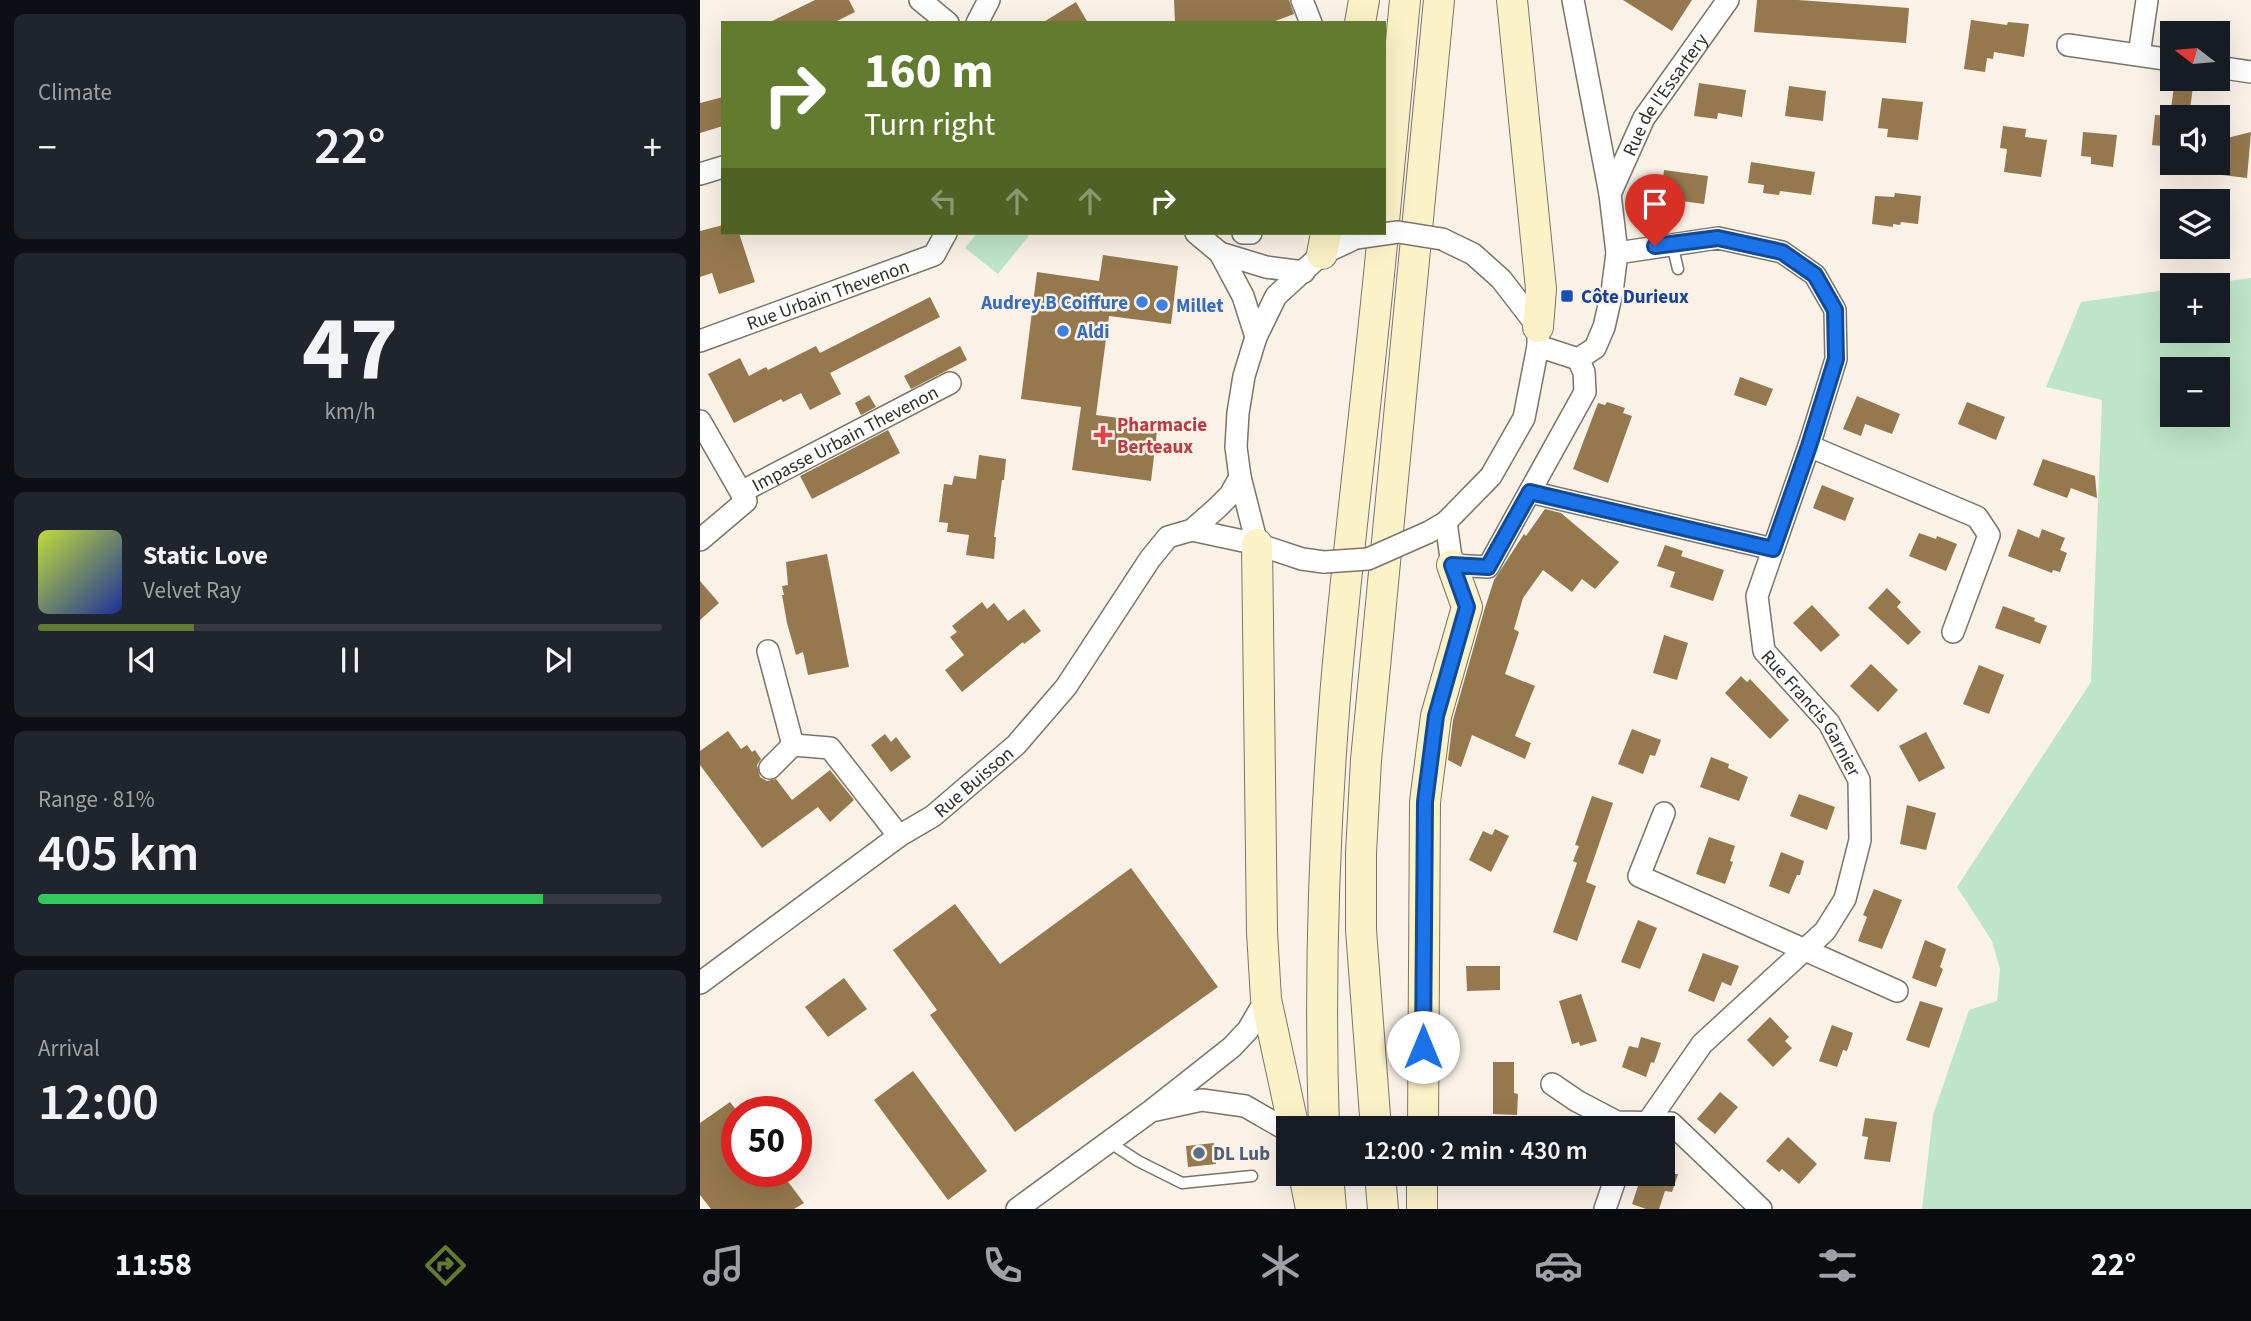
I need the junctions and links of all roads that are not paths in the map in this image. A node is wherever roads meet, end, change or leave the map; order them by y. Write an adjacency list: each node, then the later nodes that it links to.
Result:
1 (920, 0): 11 (street)
2 (989, 0): 12 (street)
3 (1302, 0): 13 (street)
4 (1364, 0): 14 (main road)
5 (1405, 0): 23 (main road)
6 (1438, 0): 63 (main road)
7 (1512, 0): 33 (main road)
8 (1573, 0): 22 (street)
9 (1728, 0): 22 (street, Rue de l'Essartery)
10 (2147, 0): 16 (street)
11 (946, 21)
12 (978, 21)
13 (1310, 21)
14 (1360, 21)
15 (2068, 45): 16 (street)
16 (2139, 55): 17 (street)
17 (2160, 58)
18 (2230, 69): 19 (street)
19 (2251, 72)
20 (721, 168): 21 (street)
21 (700, 174)
22 (1610, 194): 31 (street)
23 (1386, 200)
24 (1386, 233): 33 (street, bridge)
25 (945, 235): 35 (street, Rue Urbain Thevenon)
26 (1198, 235): 29 (street)
27 (1369, 235): 30 (street); 62 (main road)
28 (1672, 244): 31 (street, Rue Francis Garnier); 32 (lane); 39 (street, Rue Francis Garnier)
29 (1220, 253): 30 (street); 34 (street)
30 (1317, 253): 34 (street)
31 (1617, 253): 36 (street)
32 (1678, 269)
33 (1538, 336): 36 (street); 43 (street)
34 (1256, 337): 40 (street)
35 (700, 341)
36 (1587, 353): 42 (street)
37 (950, 383): 41 (street, Impasse Urbain Thevenon)
38 (700, 421): 41 (street, Impasse Urbain Thevenon)
39 (1809, 446): 47 (street, Rue Francis Garnier); 49 (street)
40 (1240, 477): 44 (street, Rue Buisson); 46 (street)
41 (741, 492): 45 (street, Impasse Urbain Thevenon)
42 (1530, 492): 47 (street); 48 (street)
43 (1437, 527): 46 (street, bridge); 48 (street)
44 (1192, 530): 46 (street); 54 (street, Rue Buisson)
45 (700, 540)
46 (1257, 544): 58 (main road)
47 (1773, 549): 55 (street, Rue Francis Garnier)
48 (1452, 565): 64 (main road)
49 (1953, 632)
50 (768, 651): 51 (street)
51 (793, 745): 52 (street); 54 (street)
52 (770, 768)
53 (1664, 813): 55 (street)
54 (899, 836): 56 (street, Rue Buisson)
55 (1805, 950): 57 (street); 66 (street, Rue Francis Garnier)
56 (700, 982)
57 (1897, 991)
58 (1266, 999): 60 (street); 61 (main road)
59 (1552, 1084): 65 (street)
60 (1151, 1111): 67 (street); 69 (street)
61 (1291, 1116)
62 (1324, 1116)
63 (1375, 1116)
64 (1423, 1116)
65 (1606, 1116)
66 (1652, 1116)
67 (1276, 1124)
68 (1675, 1127): 82 (street)
69 (1109, 1142): 70 (lane); 76 (street)
70 (1252, 1176)
71 (1306, 1186): 77 (main road)
72 (1329, 1186): 78 (main road)
73 (1381, 1186): 79 (main road)
74 (1422, 1186): 80 (main road)
75 (1613, 1186): 81 (street)
76 (1017, 1209)
77 (1311, 1209)
78 (1331, 1209)
79 (1383, 1209)
80 (1422, 1209)
81 (1605, 1209)
82 (1761, 1209)

